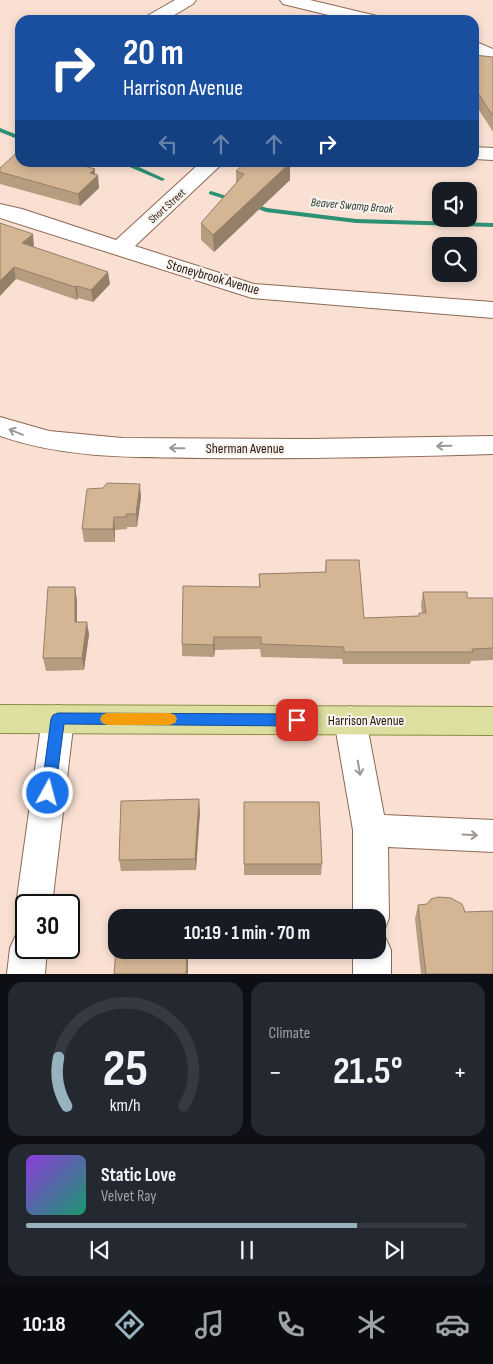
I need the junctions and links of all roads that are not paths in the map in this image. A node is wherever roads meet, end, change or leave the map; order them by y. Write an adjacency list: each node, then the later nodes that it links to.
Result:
1 (187, 0): 3 (street)
2 (289, 0): 4 (street)
3 (162, 15)
4 (350, 15)
5 (479, 49): 6 (street)
6 (493, 56)
7 (479, 153): 8 (street)
8 (493, 154)
9 (209, 167): 11 (street, Short Street)
10 (0, 211): 11 (street, Stoneybrook Avenue)
11 (120, 248): 12 (street, Stoneybrook Avenue)
12 (493, 310)
13 (0, 426): 14 (street, Sherman Avenue, one-way to 13)
14 (493, 445)
15 (0, 719): 16 (main road, Harrison Avenue)
16 (58, 719): 17 (main road, Harrison Avenue); 21 (street)
17 (350, 720): 18 (main road, Harrison Avenue); 19 (street, one-way to 19)
18 (493, 721)
19 (370, 830): 20 (street, one-way to 20); 22 (street)
20 (493, 836)
21 (35, 894)
22 (371, 909)
23 (28, 959): 25 (street)
24 (372, 959): 26 (street)
25 (26, 974)
26 (372, 974)

